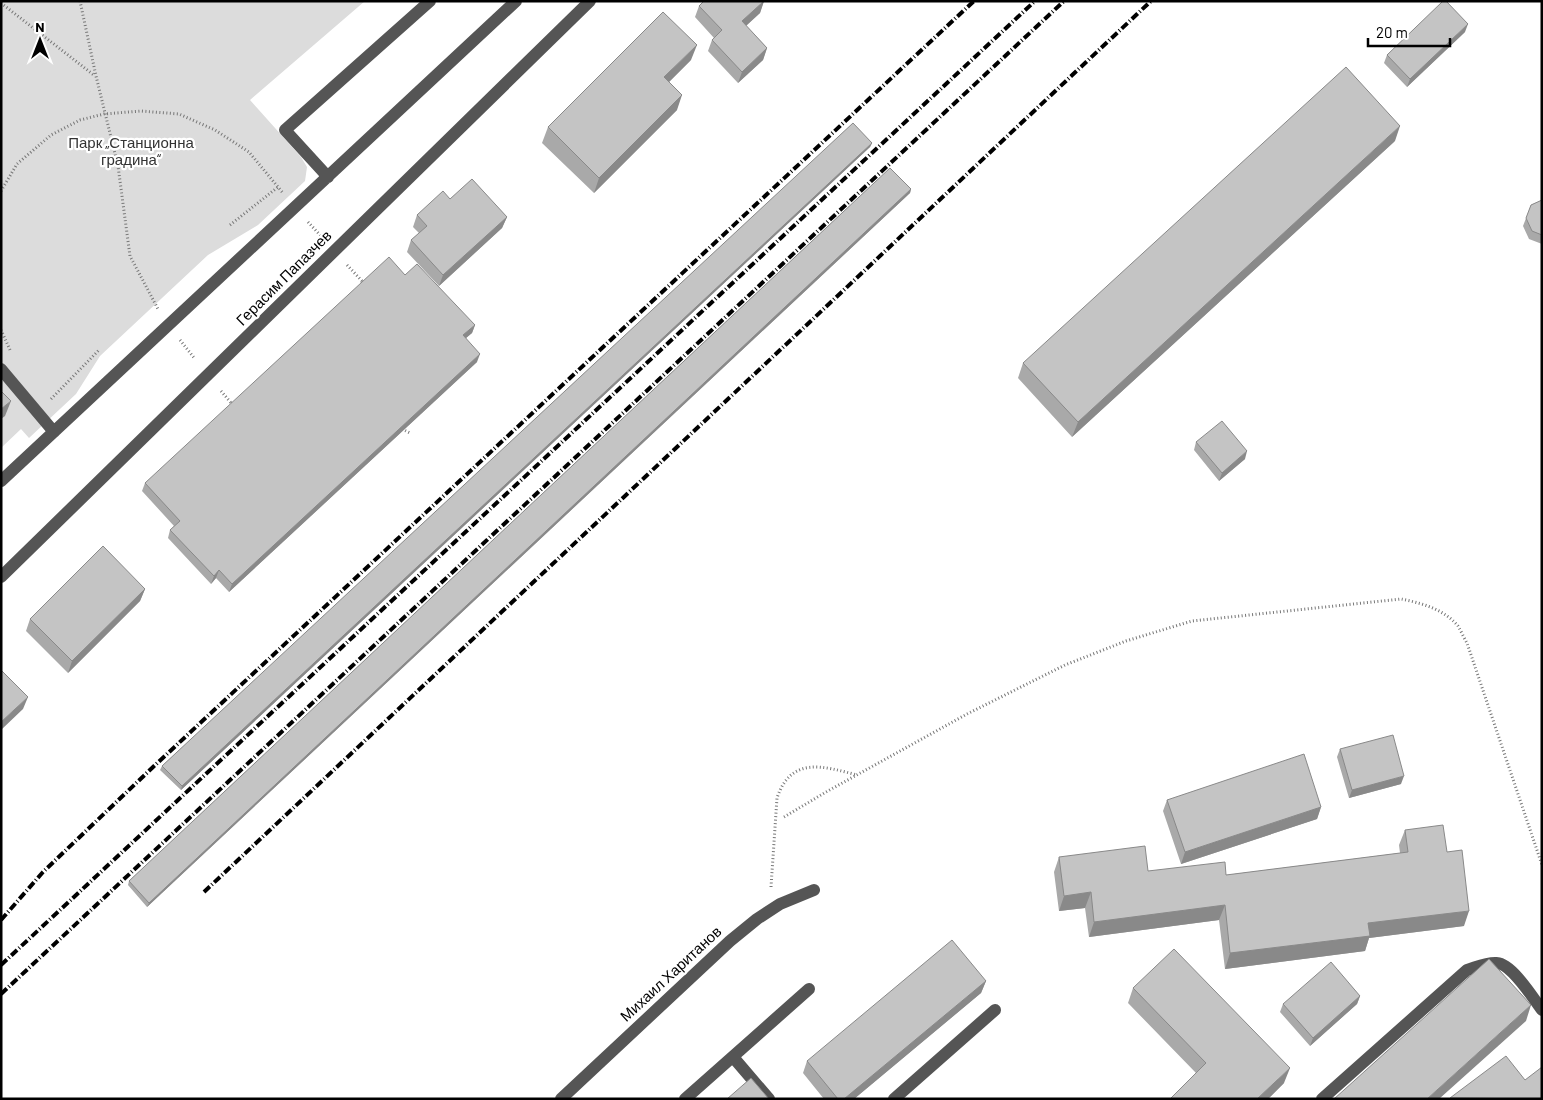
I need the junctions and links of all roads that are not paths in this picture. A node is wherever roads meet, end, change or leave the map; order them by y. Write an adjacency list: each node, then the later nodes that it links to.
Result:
1 (430, 1): 4 (street)
2 (516, 1): 4 (street)
3 (590, 1): 8 (street, Герасим Папазчев)
4 (328, 177): 6 (street)
5 (1, 369): 6 (street)
6 (54, 432): 7 (street)
7 (1, 481)
8 (1, 577)
9 (814, 890): 14 (street, Михаил Хаританов)
10 (809, 989): 13 (street)
11 (995, 1010): 17 (street)
12 (1542, 1010): 18 (street)
13 (733, 1057): 15 (street); 16 (street)
14 (561, 1099)
15 (685, 1099)
16 (768, 1099)
17 (894, 1099)
18 (1322, 1099)

